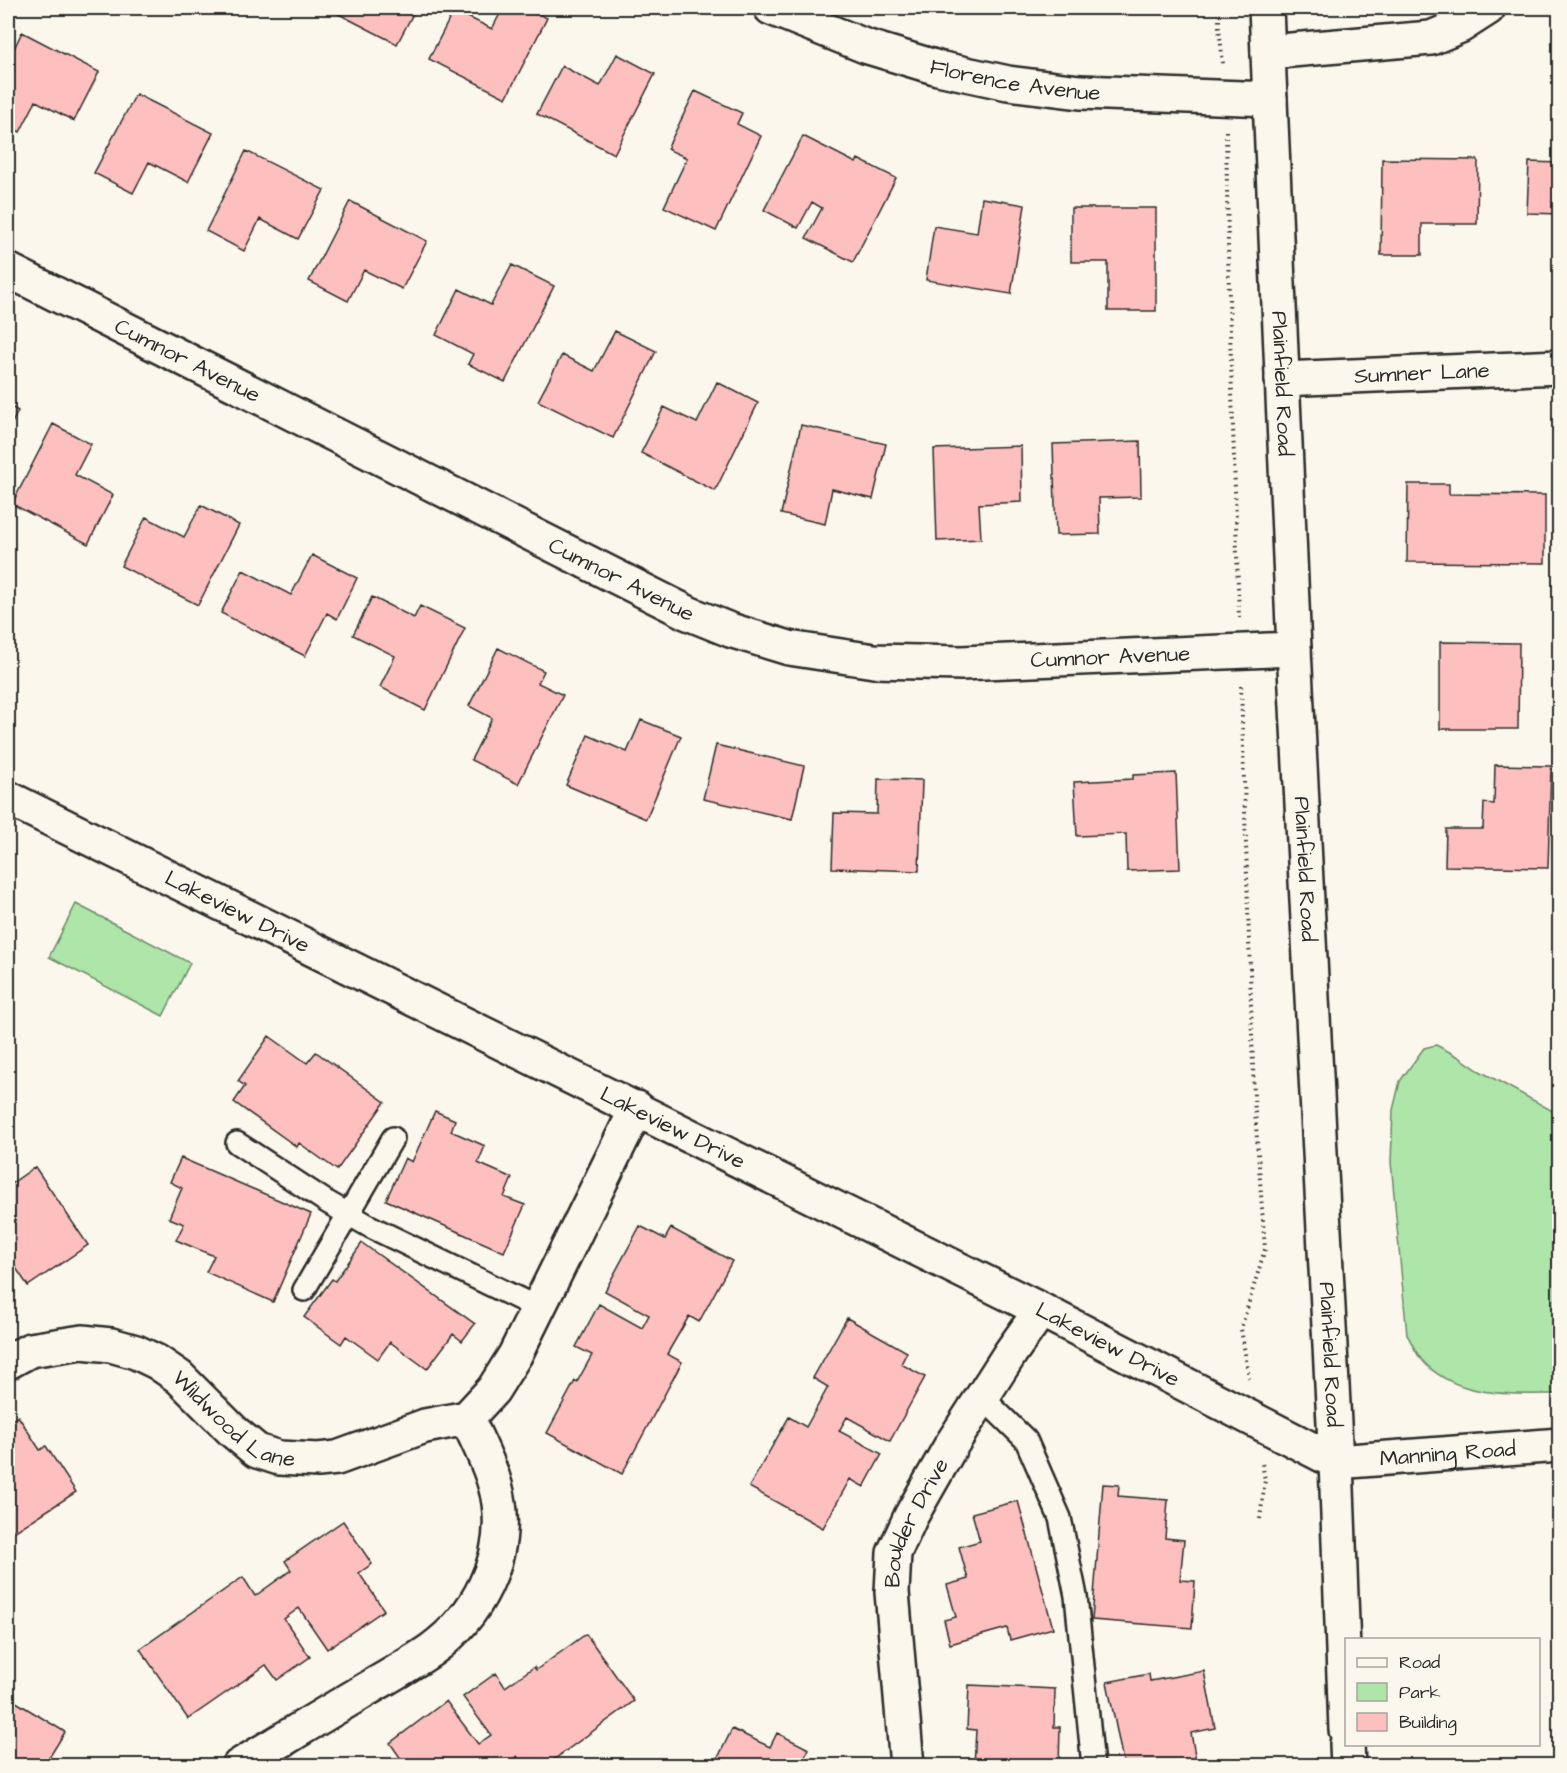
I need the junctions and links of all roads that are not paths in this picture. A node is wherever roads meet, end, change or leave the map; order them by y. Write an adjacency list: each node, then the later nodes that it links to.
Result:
1 (771, 8): 5 (street, Florence Avenue)
2 (1266, 8): 4 (street, Plainfield Road)
3 (1488, 8): 4 (street)
4 (1268, 52): 5 (street, Plainfield Road)
5 (1270, 99): 8 (street, Plainfield Road)
6 (8, 270): 9 (street, Cumnor Avenue)
7 (1560, 367): 8 (street, Sumner Lane)
8 (1282, 379): 9 (street, Plainfield Road)
9 (1294, 649): 22 (street, Plainfield Road)
10 (8, 798): 11 (street, Lakeview Drive)
11 (637, 1108): 16 (street); 17 (street, Lakeview Drive)
12 (393, 1138): 14 (lane)
13 (237, 1143): 14 (lane)
14 (348, 1214): 15 (lane); 16 (lane)
15 (304, 1290)
16 (538, 1308): 20 (street)
17 (1041, 1310): 19 (street, Boulder Drive); 22 (street, Lakeview Drive)
18 (8, 1362): 20 (street, Wildwood Lane)
19 (982, 1397): 26 (street, Boulder Drive); 27 (lane)
20 (467, 1418): 25 (street)
21 (1560, 1444): 22 (street, Manning Road)
22 (1336, 1462): 23 (street, Plainfield Road)
23 (1345, 1681)
24 (1347, 1746): 28 (street)
25 (239, 1766)
26 (907, 1766)
27 (1093, 1766)
28 (1348, 1766)

